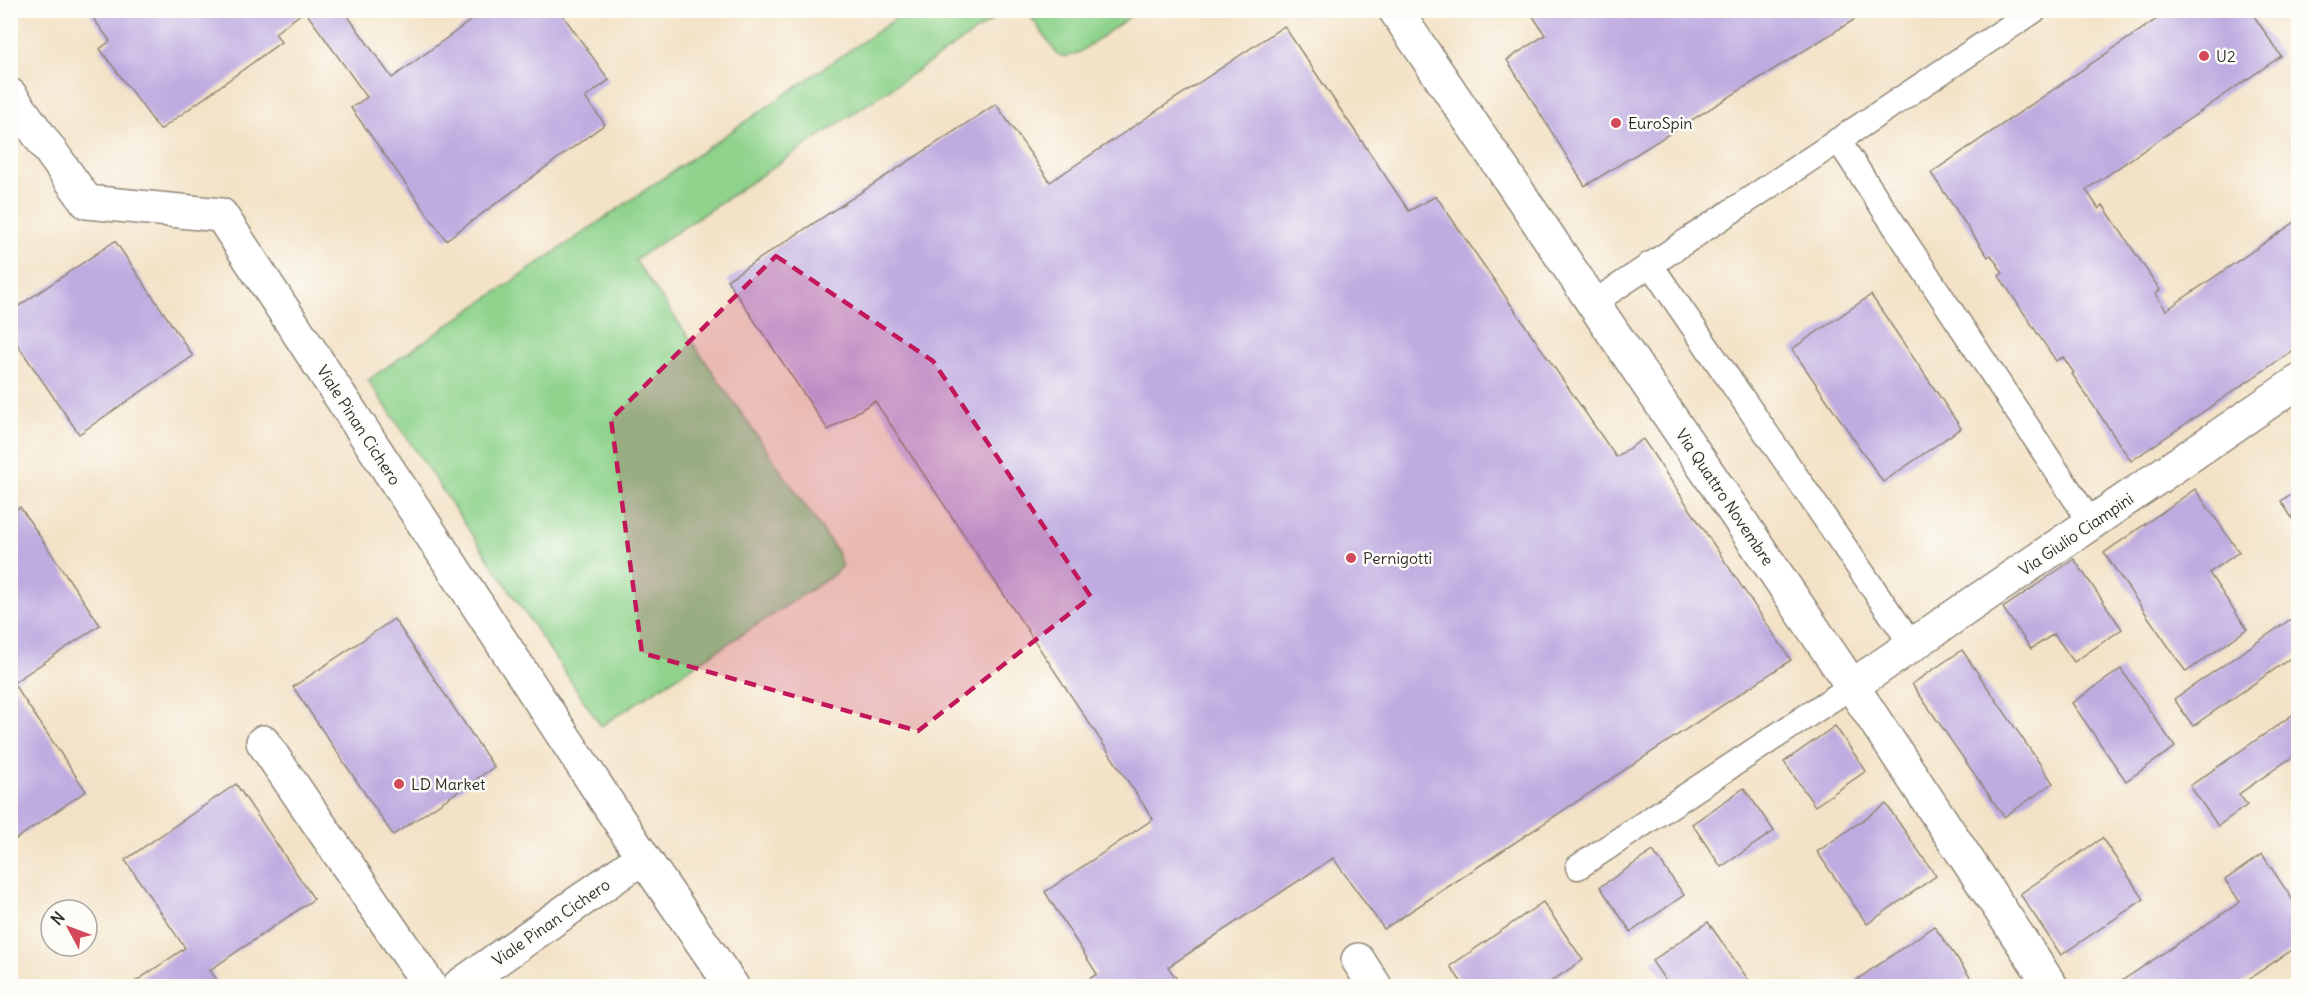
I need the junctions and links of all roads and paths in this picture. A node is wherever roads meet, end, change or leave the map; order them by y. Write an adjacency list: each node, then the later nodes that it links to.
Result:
1 (1395, 10): 6 (street, Via Quattro Novembre)
2 (2035, 10): 4 (lane)
3 (10, 95): 12 (street, Viale Pinan Cichero)
4 (1838, 140): 5 (lane); 8 (lane)
5 (1650, 264): 6 (lane); 9 (lane)
6 (1593, 303): 10 (street, Via Quattro Novembre)
7 (2298, 382): 8 (street, Via Giulio Ciampini)
8 (2091, 524): 9 (street, Via Giulio Ciampini)
9 (1912, 645): 10 (street, Via Giulio Ciampini)
10 (1852, 686): 13 (lane); 17 (street, Via Quattro Novembre)
11 (263, 742): 14 (street)
12 (643, 857): 15 (street, Viale Pinan Cichero); 16 (street, Viale Pinan Cichero)
13 (1578, 867)
14 (430, 987)
15 (459, 987)
16 (732, 987)
17 (2051, 987)

